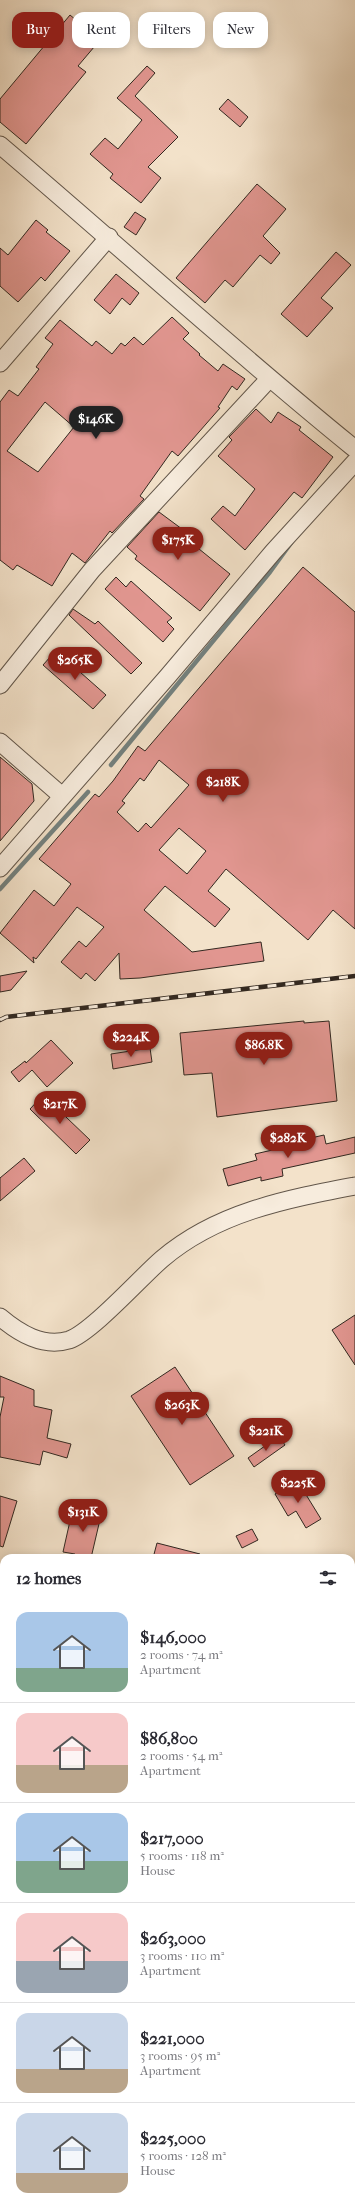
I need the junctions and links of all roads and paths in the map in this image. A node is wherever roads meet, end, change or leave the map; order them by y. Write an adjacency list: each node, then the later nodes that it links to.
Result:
1 (0, 145): 2 (street)
2 (108, 237): 3 (street); 4 (street)
3 (0, 363)
4 (269, 379): 5 (street); 7 (street)
5 (355, 449)
6 (355, 462): 9 (street)
7 (0, 685)
8 (0, 742): 9 (street)
9 (62, 796): 10 (street)
10 (0, 868)
11 (355, 1186): 12 (street)
12 (0, 1317)

